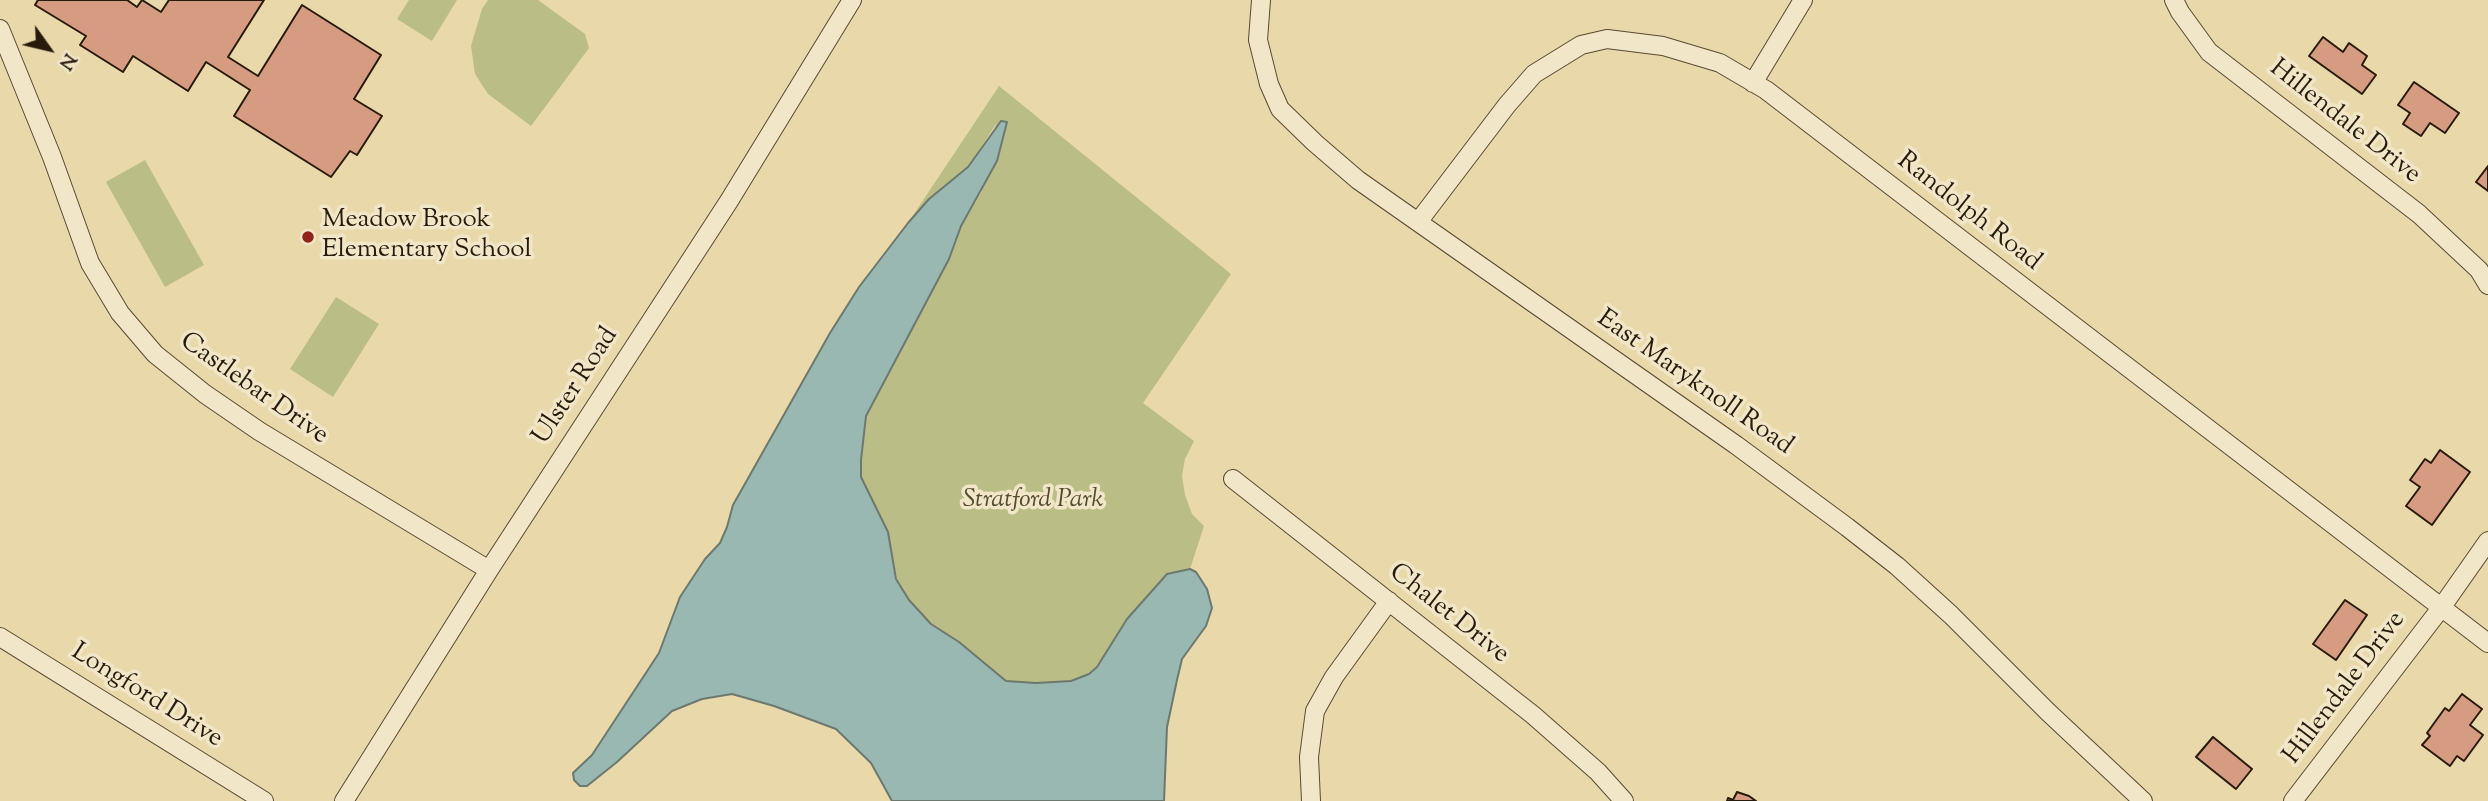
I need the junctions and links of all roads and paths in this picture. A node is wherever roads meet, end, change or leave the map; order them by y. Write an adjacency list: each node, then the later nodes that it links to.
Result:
1 (852, 0): 11 (street, Ulster Road)
2 (1261, 0): 7 (street, East Maryknoll Road)
3 (1803, 0): 6 (street)
4 (2174, 0): 8 (street, Hillendale Drive)
5 (0, 29): 11 (street, Castlebar Drive)
6 (1753, 83): 7 (street, Randolph Road); 13 (street, Randolph Road)
7 (1418, 222): 20 (street, East Maryknoll Road)
8 (2488, 285)
9 (1233, 479): 12 (street, Chalet Drive)
10 (2488, 541): 13 (street, Hillendale Drive)
11 (489, 570): 17 (street, Ulster Road)
12 (1389, 601): 18 (street); 19 (street, Chalet Drive)
13 (2441, 608): 15 (street, Randolph Road); 21 (street, Hillendale Drive)
14 (0, 637): 16 (street, Longford Drive)
15 (2488, 643)
16 (264, 801)
17 (344, 801)
18 (1311, 801)
19 (1623, 801)
20 (2143, 801)
21 (2293, 801)

